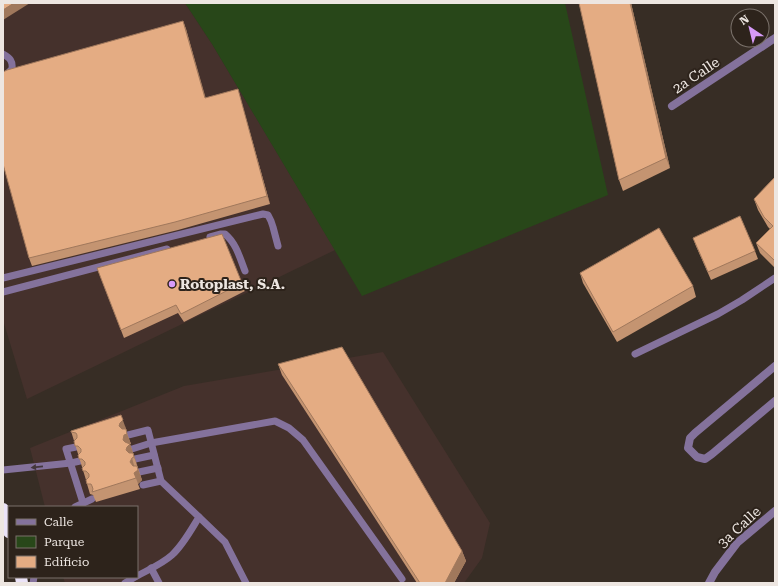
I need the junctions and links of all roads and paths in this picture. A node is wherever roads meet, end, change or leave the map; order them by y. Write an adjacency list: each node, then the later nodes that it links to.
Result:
1 (775, 38): 4 (street, 2a Calle)
2 (3, 54): 3 (lane)
3 (3, 76)
4 (672, 106)
5 (203, 239): 8 (lane)
6 (278, 246): 9 (lane)
7 (172, 248): 11 (lane)
8 (245, 271)
9 (3, 278)
10 (775, 278): 12 (lane)
11 (3, 292)
12 (635, 354)
13 (775, 366): 14 (street)
14 (775, 401)
15 (128, 435): 16 (lane)
16 (151, 443): 18 (lane); 19 (lane); 38 (lane)
17 (76, 447): 22 (lane)
18 (132, 448)
19 (154, 455): 20 (lane); 23 (lane)
20 (135, 460)
21 (80, 461): 22 (lane)
22 (70, 463): 24 (lane, one-way to 24); 29 (lane)
23 (158, 468): 25 (lane); 26 (lane)
24 (3, 470)
25 (139, 472)
26 (161, 481): 27 (lane); 33 (lane)
27 (143, 485)
28 (92, 499): 29 (lane)
29 (84, 502): 30 (lane)
30 (78, 506)
31 (3, 509): 34 (highway)
32 (775, 512): 42 (street, 3a Calle)
33 (199, 517): 35 (lane); 41 (lane)
34 (8, 528)
35 (151, 568): 36 (lane); 40 (lane)
36 (138, 576)
37 (134, 578): 39 (lane)
38 (402, 579)
39 (125, 583)
40 (159, 583)
41 (246, 583)
42 (709, 583)

